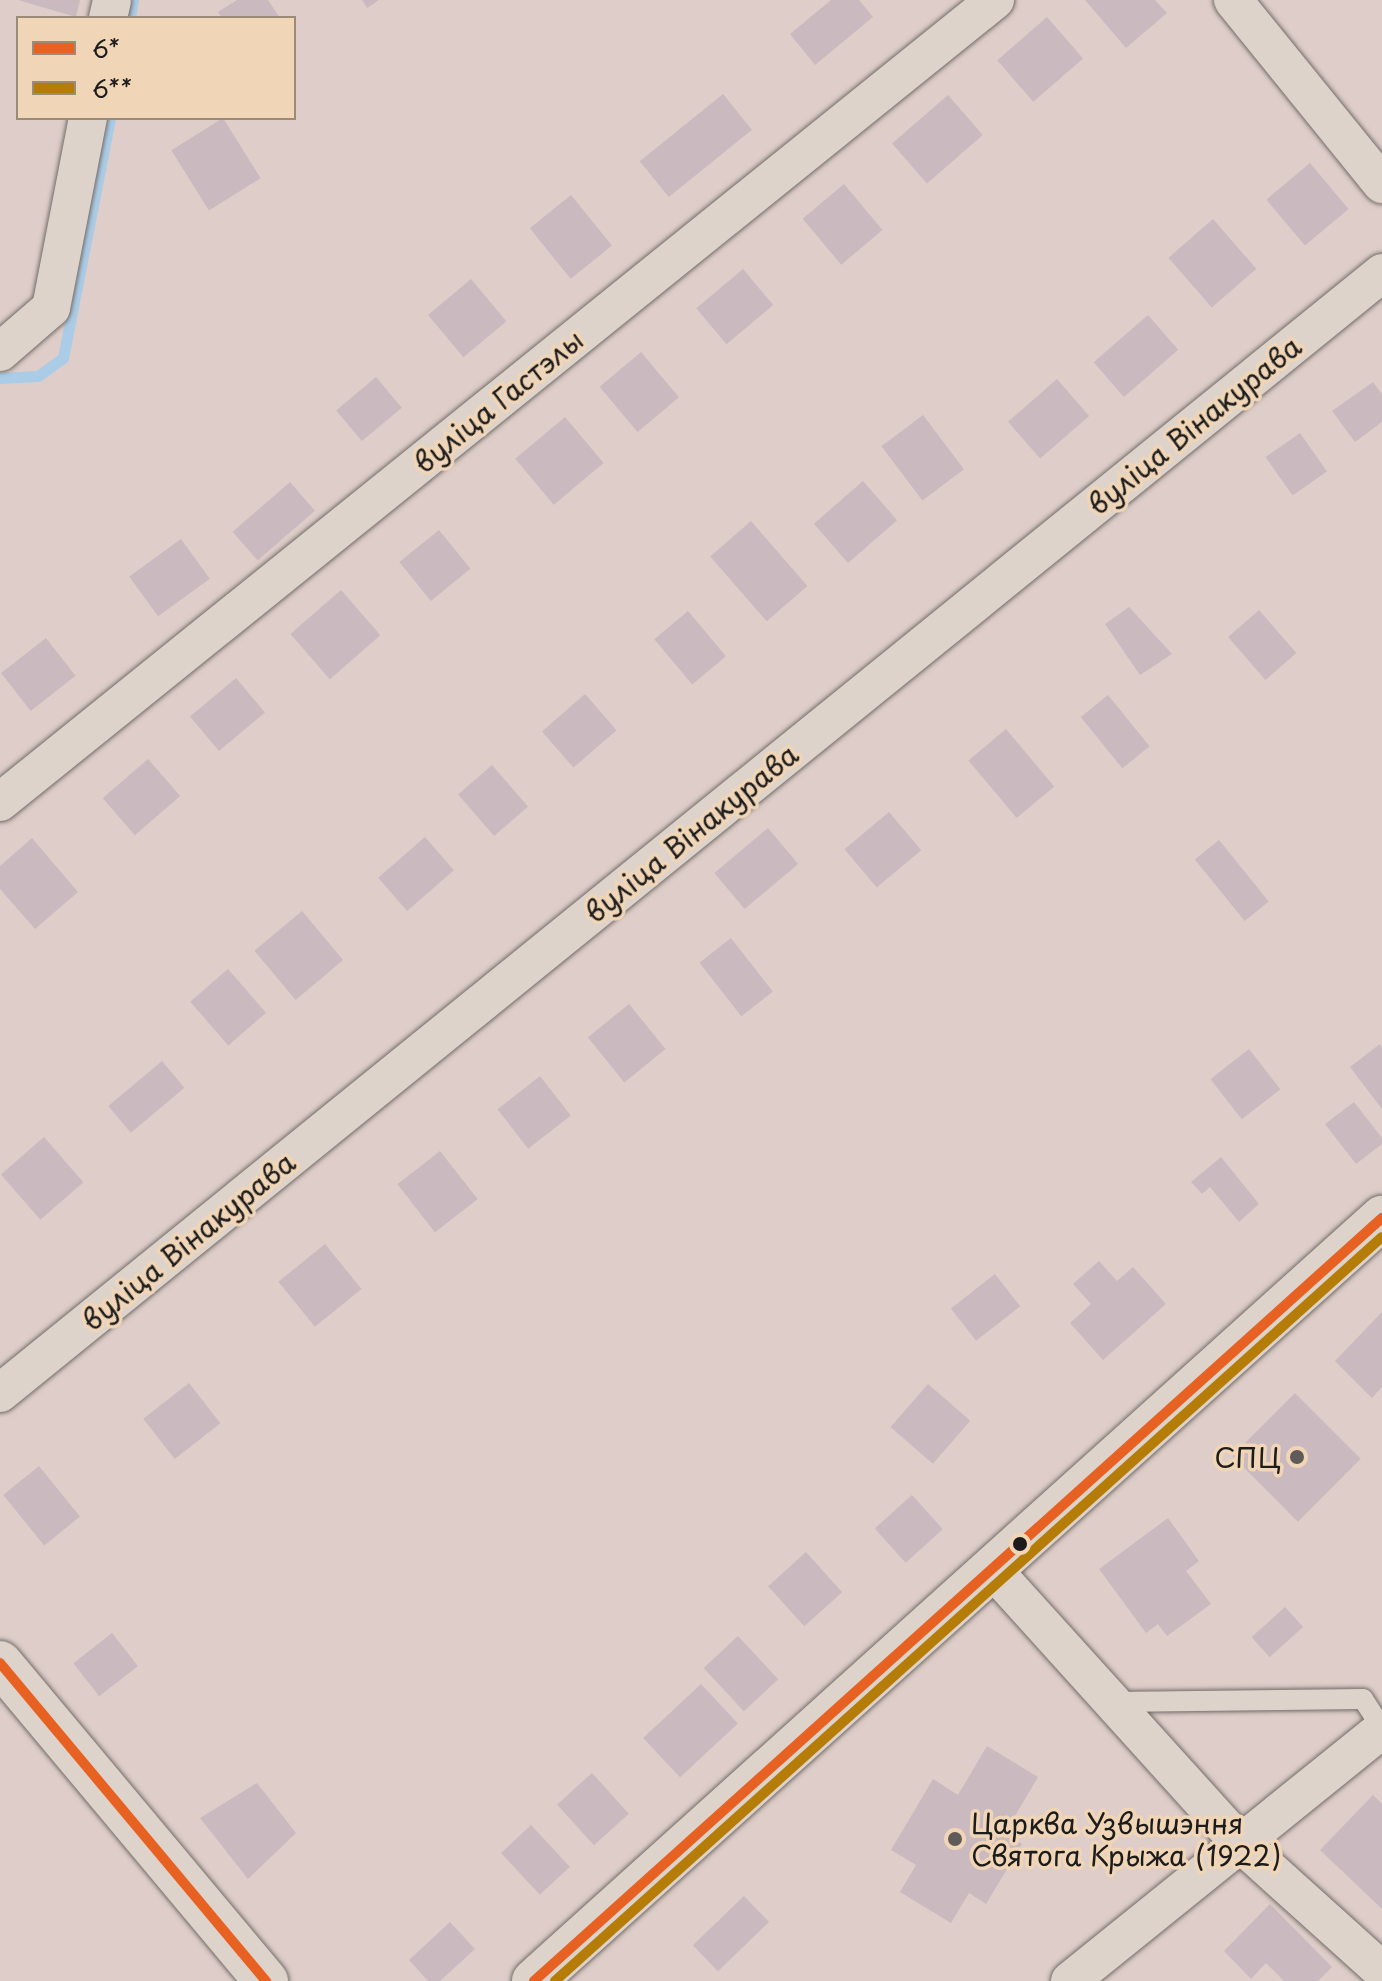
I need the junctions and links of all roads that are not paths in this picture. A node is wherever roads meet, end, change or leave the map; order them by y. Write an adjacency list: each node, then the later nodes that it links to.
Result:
1 (995, 0): 7 (street, вуліца Гастэлы)
2 (1233, 0): 4 (street)
3 (88, 120): 6 (street)
4 (1382, 184)
5 (1382, 273): 9 (street, вуліца Вінакурава)
6 (0, 352)
7 (0, 802)
8 (1382, 1218): 10 (street)
9 (0, 1393)
10 (995, 1572): 12 (street); 17 (street)
11 (0, 1663): 16 (street)
12 (1113, 1702): 13 (lane); 14 (street)
13 (1382, 1729): 14 (street)
14 (1240, 1843): 15 (street); 18 (street)
15 (1382, 1971)
16 (266, 1981)
17 (534, 1981)
18 (1070, 1981)

